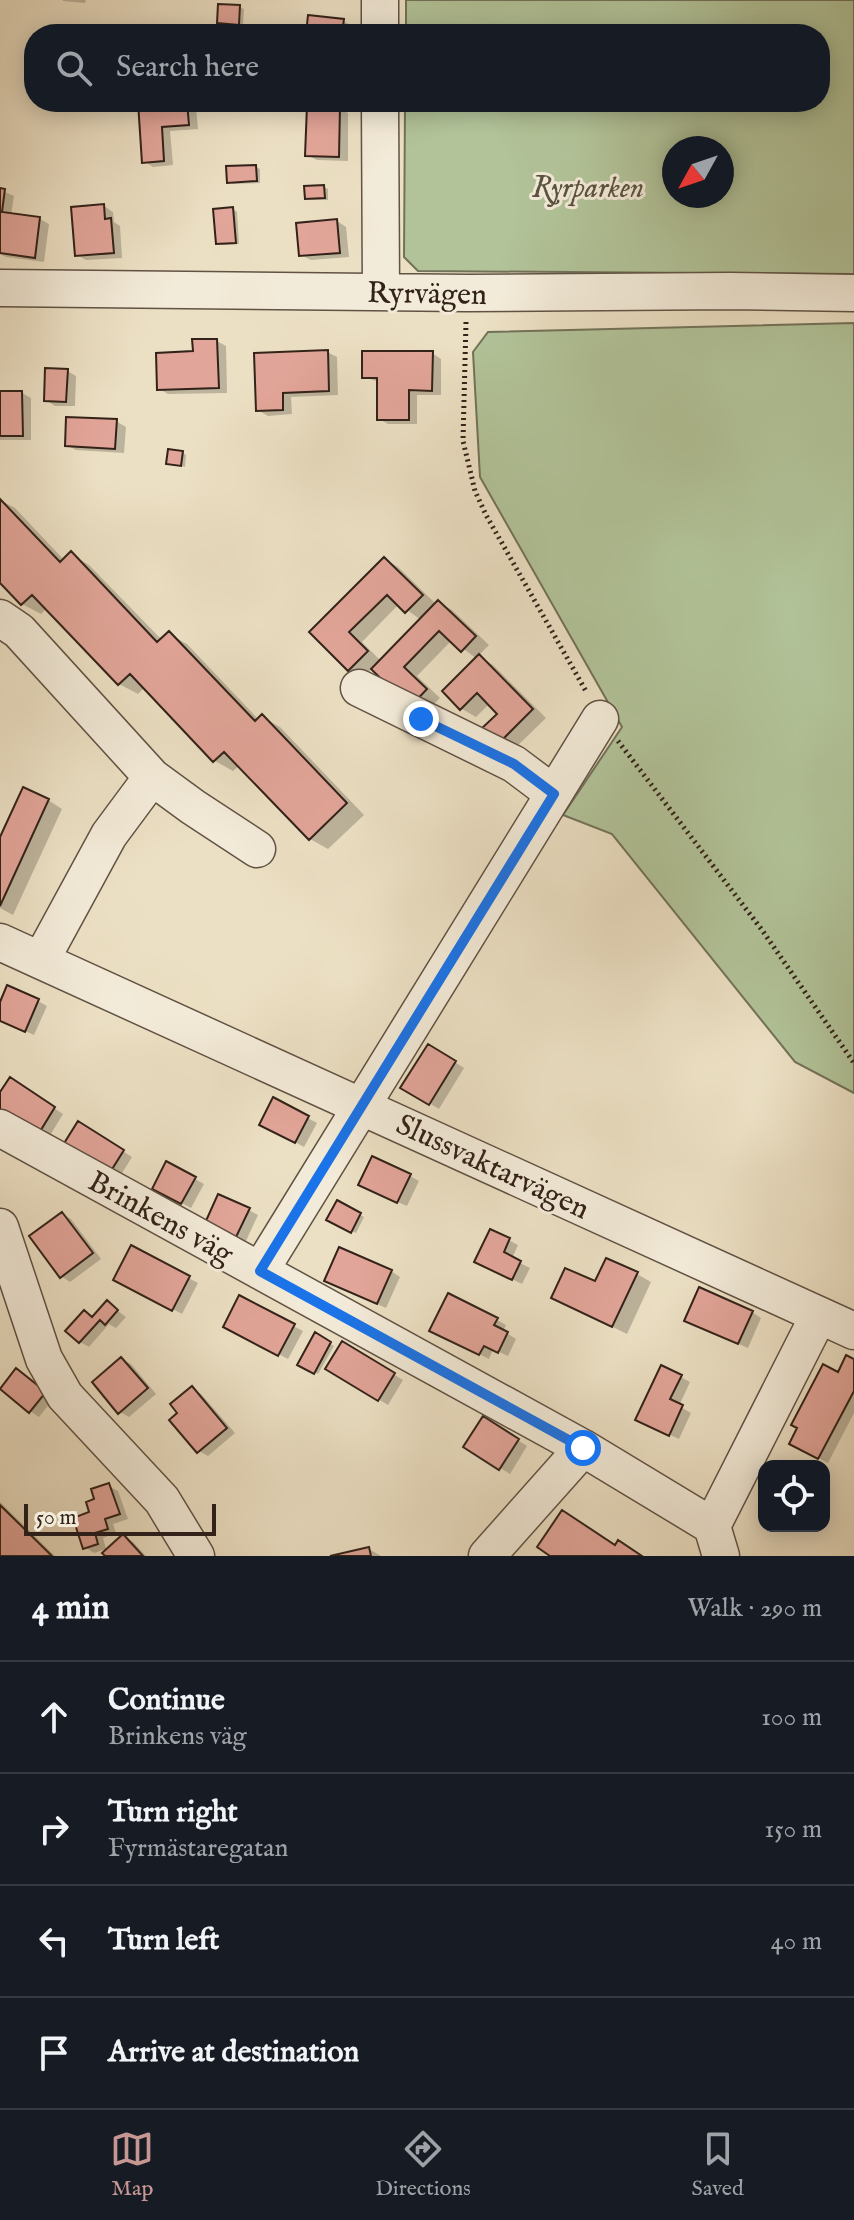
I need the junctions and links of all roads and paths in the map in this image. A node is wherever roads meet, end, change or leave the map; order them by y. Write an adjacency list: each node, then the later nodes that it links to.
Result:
1 (380, 0): 2 (street)
2 (380, 24)
3 (380, 112): 5 (street)
4 (0, 288): 5 (street, Ryrvägen)
5 (381, 292): 6 (street, Ryrvägen)
6 (854, 293)
7 (0, 618): 10 (street)
8 (359, 688): 11 (street)
9 (600, 719): 11 (street)
10 (152, 777): 12 (street); 14 (street)
11 (554, 794): 15 (street)
12 (257, 849)
13 (0, 942): 14 (street, Slussvaktarvägen)
14 (41, 960): 15 (street, Slussvaktarvägen)
15 (361, 1105): 18 (street); 19 (street, Slussvaktarvägen)
16 (0, 1128): 18 (street, Brinkens väg)
17 (0, 1227): 23 (street)
18 (260, 1271): 21 (street, Brinkens väg)
19 (819, 1315): 20 (street, Slussvaktarvägen); 22 (street)
20 (854, 1331)
21 (583, 1448): 22 (street, Brinkens väg); 24 (street)
22 (716, 1541)
23 (196, 1556)
24 (487, 1556)

